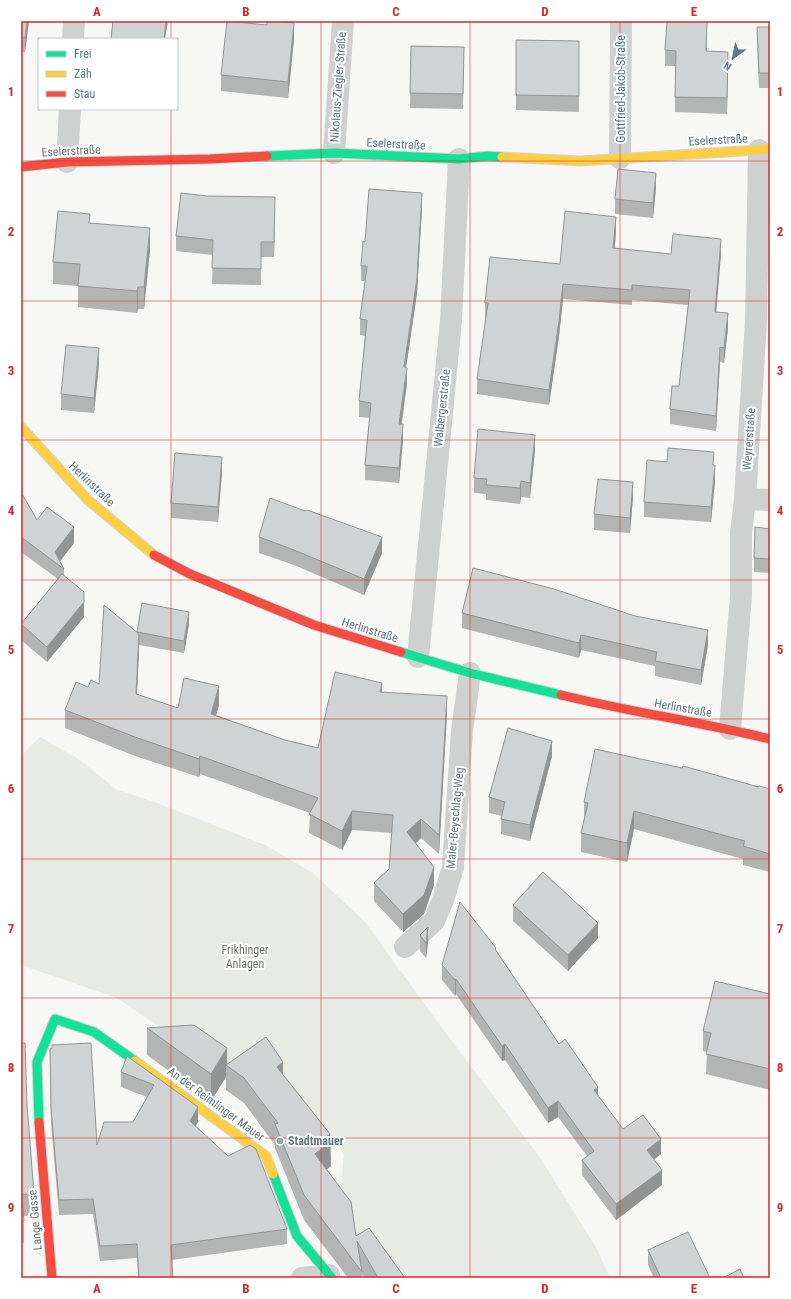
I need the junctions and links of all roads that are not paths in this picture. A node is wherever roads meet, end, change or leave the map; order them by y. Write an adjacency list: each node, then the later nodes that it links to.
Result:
1 (74, 21): 4 (street)
2 (343, 21): 7 (street, Nikolaus-Ziegler-Straße)
3 (621, 21): 8 (street, Gottfried-Jakob-Straße)
4 (73, 38)
5 (70, 110): 10 (street)
6 (765, 149): 8 (street, Eselerstraße); 13 (street, Weyrerstraße)
7 (334, 153): 9 (street, Eselerstraße); 10 (street, Eselerstraße)
8 (620, 158): 9 (street, Eselerstraße)
9 (459, 159): 15 (street, Walbergerstraße)
10 (67, 162): 11 (street, Eselerstraße)
11 (21, 167)
12 (21, 427): 15 (street, Herlinstraße)
13 (745, 499): 14 (street); 17 (street, Weyrerstraße)
14 (770, 500)
15 (418, 656): 16 (street, Herlinstraße)
16 (470, 673): 17 (street, Herlinstraße); 19 (street, Maler-Beyschlag-Weg)
17 (730, 729): 18 (street, Herlinstraße)
18 (770, 739)
19 (405, 947)
20 (54, 1019): 21 (street, An der Reimlinger Mauer); 22 (street, Lange Gasse)
21 (331, 1276): 23 (street)
22 (52, 1278)
23 (302, 1278)

